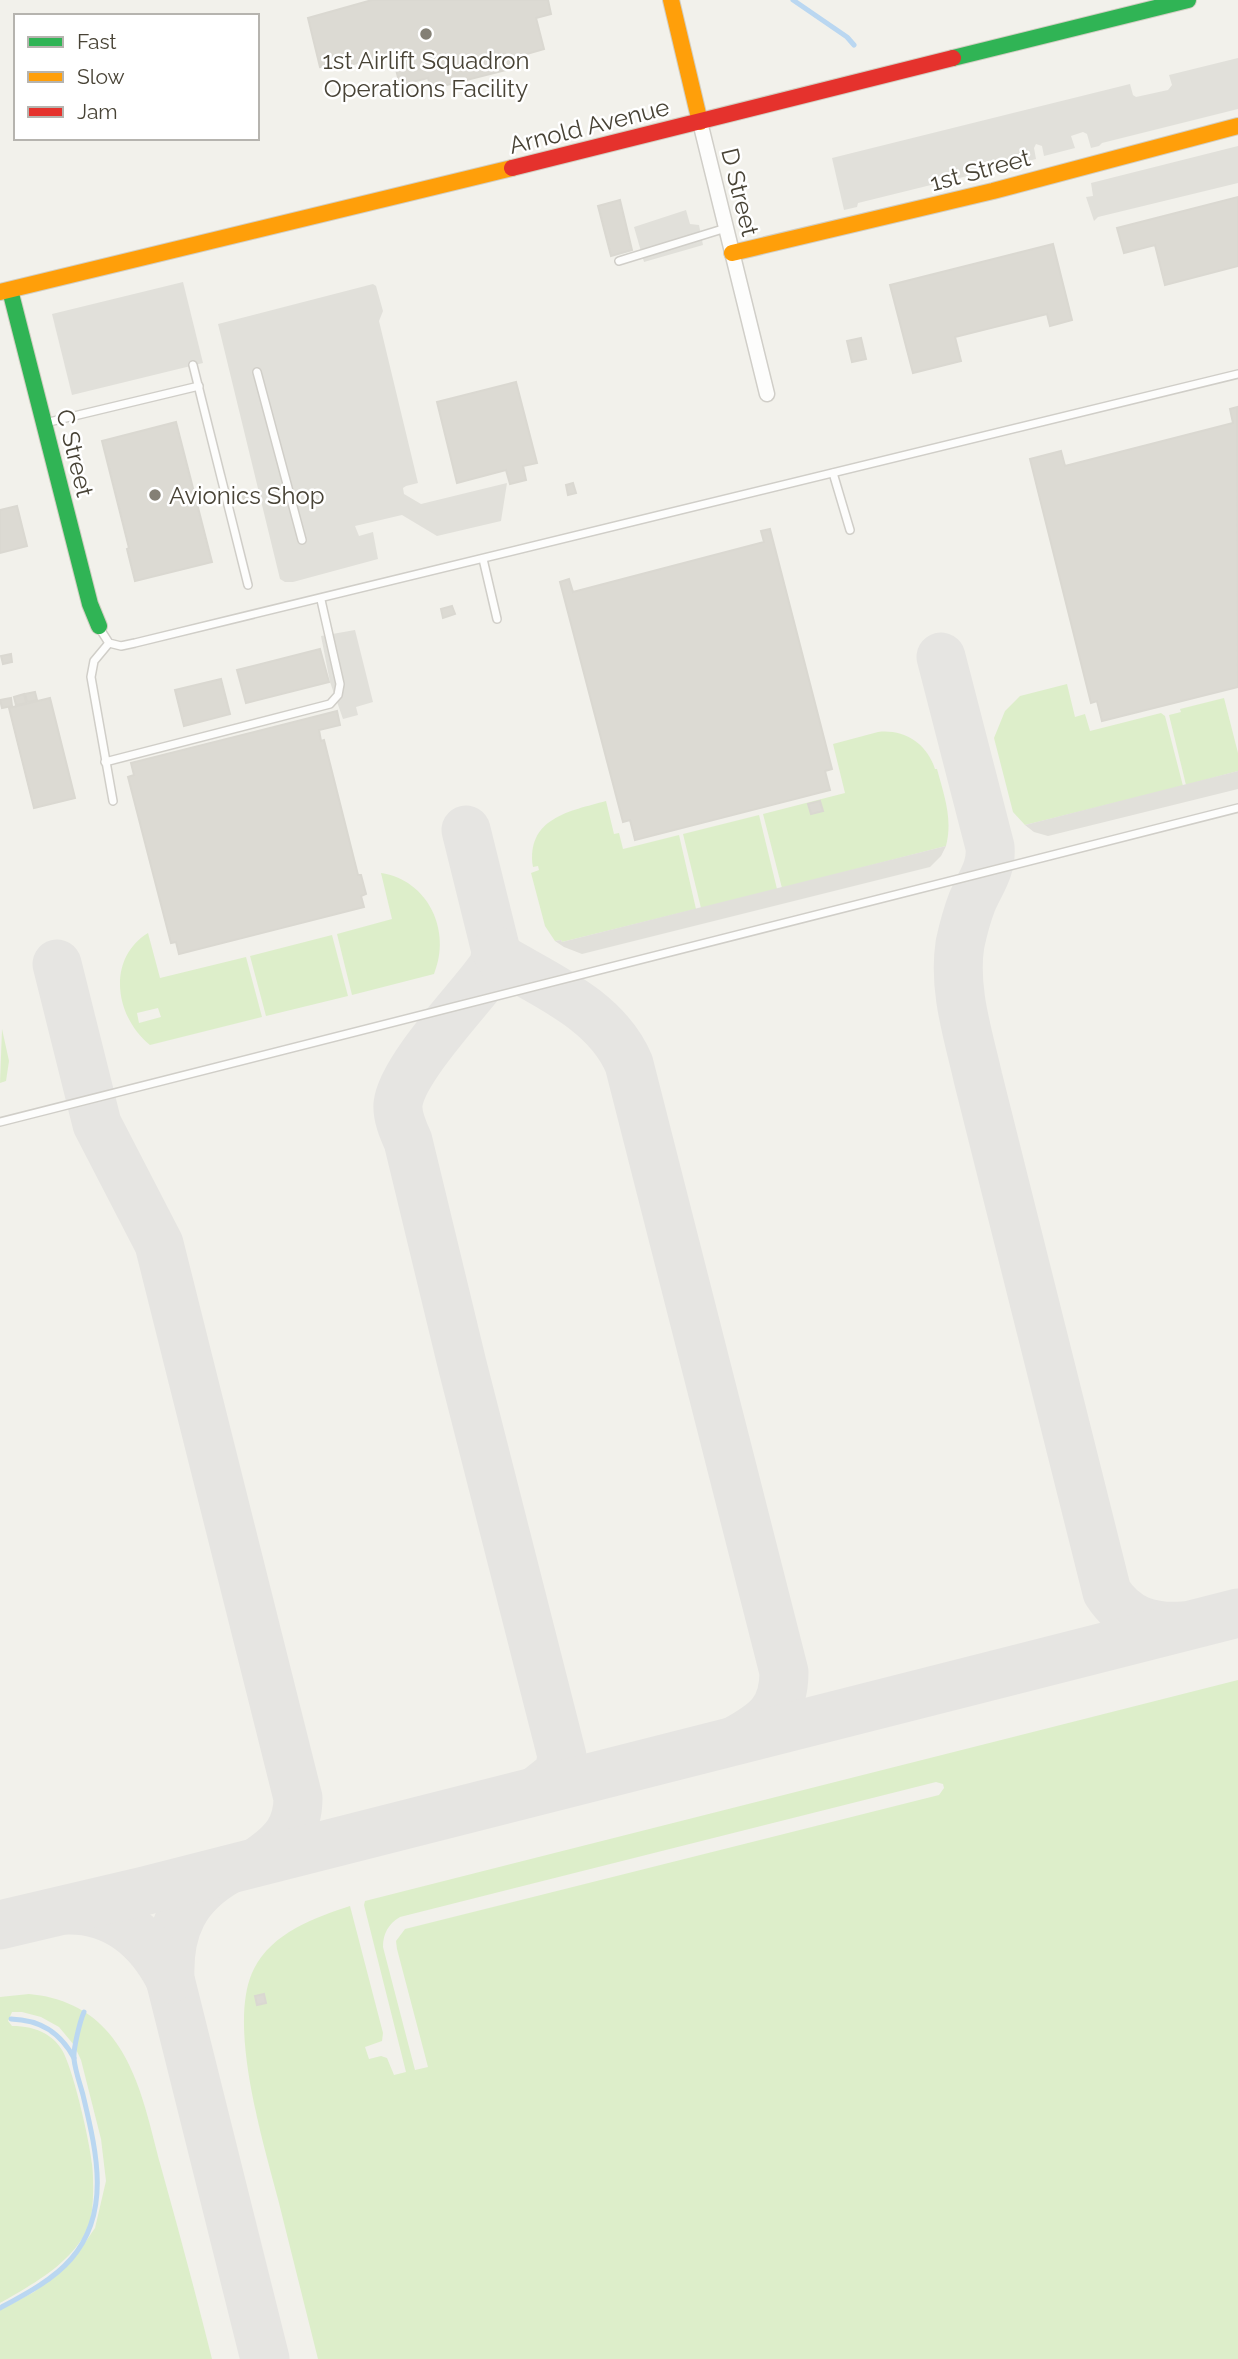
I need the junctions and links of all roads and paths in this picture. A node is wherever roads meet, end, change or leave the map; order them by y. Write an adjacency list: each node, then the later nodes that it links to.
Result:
1 (671, 0): 3 (street, D Street)
2 (1188, 0): 3 (street, Arnold Avenue)
3 (699, 122): 5 (street, D Street); 8 (street, Arnold Avenue)
4 (1238, 126): 6 (street, 1st Street)
5 (726, 228): 6 (street, D Street); 7 (lane)
6 (732, 253): 13 (street, D Street)
7 (619, 261)
8 (5, 291): 14 (street, C Street)
9 (193, 365): 12 (lane)
10 (257, 372): 17 (lane)
11 (1238, 374): 15 (lane)
12 (199, 386): 14 (lane); 19 (lane)
13 (767, 394)
14 (44, 423): 22 (street, C Street)
15 (833, 473): 16 (lane); 18 (lane)
16 (850, 530)
17 (302, 540)
18 (483, 559): 20 (lane); 21 (lane)
19 (248, 584)
20 (321, 600): 23 (lane); 24 (lane)
21 (497, 619)
22 (99, 626): 23 (lane)
23 (109, 643): 24 (lane)
24 (105, 762): 25 (lane)
25 (113, 801)
26 (1238, 808): 27 (lane)
27 (0, 1122)

